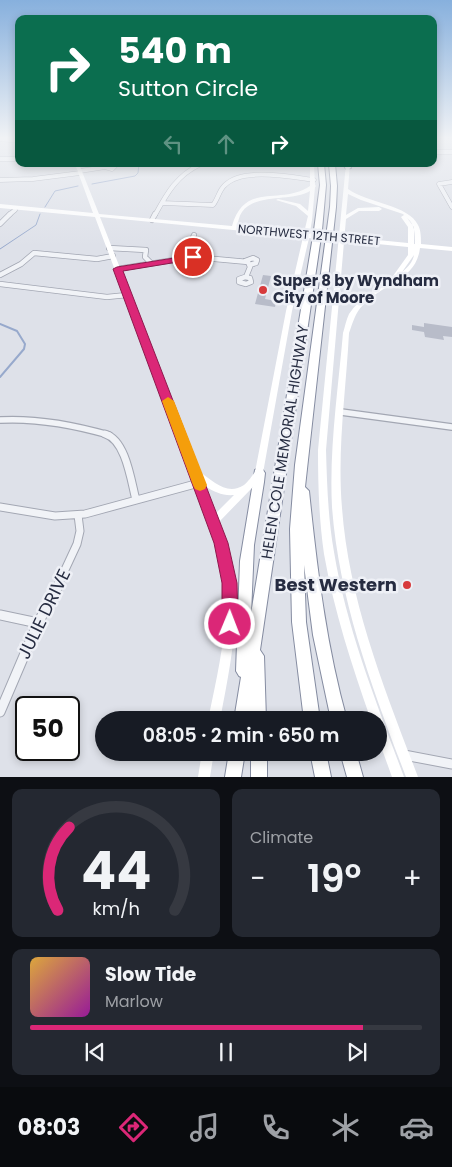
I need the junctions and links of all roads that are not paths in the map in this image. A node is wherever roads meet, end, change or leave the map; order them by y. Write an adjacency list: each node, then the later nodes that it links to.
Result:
1 (72, 173): 8 (street)
2 (80, 173): 19 (main road)
3 (182, 173): 15 (street)
4 (313, 173): 9 (main road)
5 (322, 173): 52 (highway, HELEN COLE MEMORIAL HIGHWAY)
6 (333, 173): 42 (highway, HELEN COLE MEMORIAL HIGHWAY)
7 (347, 173): 12 (main road)
8 (0, 180)
9 (314, 180): 11 (main road); 15 (street)
10 (452, 182): 13 (street)
11 (314, 186): 20 (main road); 24 (main road)
12 (346, 190): 21 (main road); 26 (main road)
13 (445, 197): 14 (street); 17 (street)
14 (452, 197)
15 (162, 202): 22 (street)
16 (0, 207): 18 (main road, NORTHWEST 12TH STREET)
17 (452, 207)
18 (16, 208): 19 (main road, NORTHWEST 12TH STREET); 23 (street)
19 (96, 215): 22 (main road, NORTHWEST 12TH STREET); 27 (main road)
20 (310, 215): 24 (main road); 43 (main road)
21 (344, 218): 26 (main road); 59 (main road)
22 (152, 220): 24 (main road, NORTHWEST 12TH STREET)
23 (0, 224)
24 (237, 228): 26 (main road, NORTHWEST 12TH STREET, bridge)
25 (194, 235): 30 (street)
26 (415, 245): 28 (main road, NORTHWEST 12TH STREET); 39 (main road)
27 (109, 248): 29 (main road); 32 (street)
28 (452, 249)
29 (112, 256): 34 (main road); 35 (street)
30 (185, 258): 31 (street); 32 (street)
31 (245, 261): 33 (street); 33 (street)
32 (152, 263): 34 (street)
33 (250, 266): 36 (street)
34 (117, 269): 38 (main road)
35 (0, 275)
36 (246, 277)
37 (0, 284): 38 (street)
38 (127, 295): 44 (main road)
39 (341, 412): 41 (street); 62 (main road)
40 (0, 420): 46 (street)
41 (452, 427)
42 (301, 465): 57 (highway, HELEN COLE MEMORIAL HIGHWAY); 58 (highway)
43 (259, 473): 45 (main road); 54 (highway)
44 (197, 478): 45 (main road); 46 (street); 49 (main road)
45 (249, 486): 49 (main road)
46 (136, 500): 48 (street)
47 (0, 507): 48 (street)
48 (78, 515): 51 (street, JULIE DRIVE)
49 (214, 521): 53 (main road)
50 (0, 615): 51 (street)
51 (38, 623): 60 (street, JULIE DRIVE)
52 (256, 625): 55 (highway, HELEN COLE MEMORIAL HIGHWAY); 56 (highway)
53 (216, 711)
54 (243, 711)
55 (244, 711)
56 (258, 711)
57 (311, 711)
58 (337, 711)
59 (374, 711)
60 (0, 712)
61 (387, 747): 74 (main road)
62 (404, 755): 68 (street); 75 (main road)
63 (207, 761): 69 (main road)
64 (236, 761): 70 (highway)
65 (259, 761): 71 (highway)
66 (320, 761): 72 (highway)
67 (351, 761): 73 (highway)
68 (452, 764)
69 (204, 777)
70 (233, 777)
71 (259, 777)
72 (323, 777)
73 (356, 777)
74 (398, 777)
75 (412, 777)

